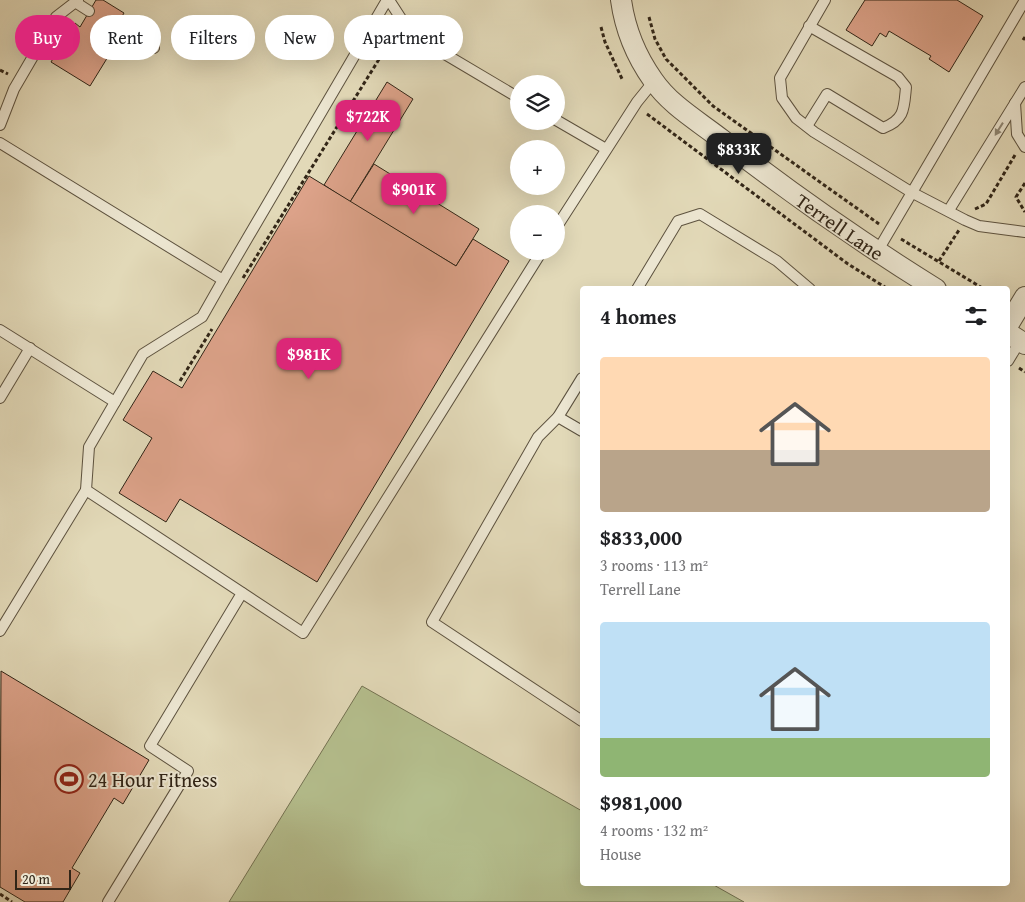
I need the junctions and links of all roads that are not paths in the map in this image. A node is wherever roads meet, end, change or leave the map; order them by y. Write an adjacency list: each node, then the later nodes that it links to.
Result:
1 (388, 0): 10 (lane); 24 (lane)
2 (621, 0): 8 (street, Terrell Lane)
3 (825, 0): 7 (lane)
4 (1025, 0): 18 (lane)
5 (76, 1): 6 (lane); 12 (lane)
6 (89, 11)
7 (809, 26): 14 (lane); 14 (lane)
8 (654, 82): 16 (lane); 22 (street, Terrell Lane)
9 (1025, 87): 11 (lane)
10 (510, 93)
11 (1015, 103): 17 (lane); 19 (lane, one-way to 19)
12 (0, 125)
13 (565, 125): 16 (lane)
14 (807, 126): 18 (lane)
15 (0, 143): 24 (lane)
16 (606, 149): 20 (lane)
17 (1021, 150)
18 (911, 192): 19 (lane); 22 (lane)
19 (949, 210): 21 (lane)
20 (565, 214)
21 (1025, 232)
22 (877, 252): 27 (street, Terrell Lane)
23 (536, 260): 40 (lane)
24 (223, 280): 36 (lane)
25 (639, 286): 26 (lane)
26 (806, 286)
27 (931, 286)
28 (1025, 297): 29 (street)
29 (1010, 322)
30 (0, 330): 32 (lane)
31 (1018, 339): 33 (lane)
32 (30, 348): 35 (lane); 36 (lane)
33 (1010, 356)
34 (580, 381): 37 (lane)
35 (0, 398)
36 (115, 402): 39 (lane)
37 (558, 417): 38 (lane); 42 (lane)
38 (580, 430)
39 (86, 490): 40 (lane); 41 (lane)
40 (242, 593): 43 (lane)
41 (0, 631)
42 (580, 720)
43 (108, 902)

